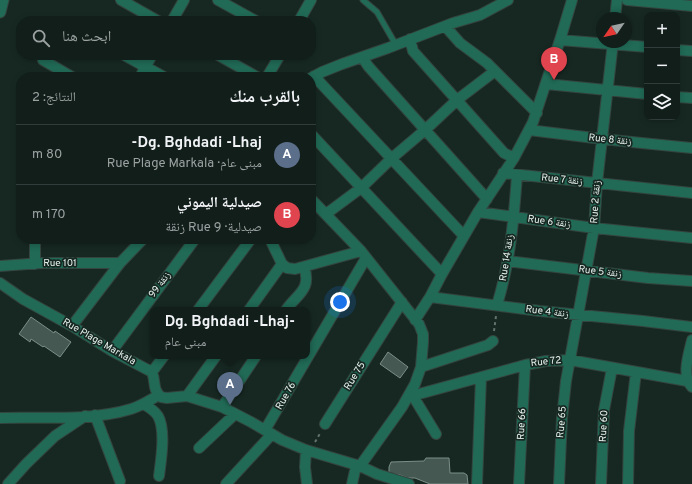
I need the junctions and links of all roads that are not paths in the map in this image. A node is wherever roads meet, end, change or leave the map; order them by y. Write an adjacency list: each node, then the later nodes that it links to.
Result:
1 (121, 0): 12 (street)
2 (184, 0): 13 (street)
3 (218, 0): 14 (street)
4 (310, 0): 15 (street)
5 (363, 0): 20 (lane)
6 (508, 0): 16 (street)
7 (572, 0): 18 (street)
8 (617, 0): 11 (street)
9 (627, 0): 10 (street)
10 (692, 6)
11 (616, 12)
12 (149, 16)
13 (175, 16)
14 (247, 16)
15 (302, 16)
16 (445, 26): 17 (street); 38 (street)
17 (410, 39): 20 (street); 46 (street)
18 (560, 40): 19 (street); 41 (street)
19 (596, 42)
20 (396, 44): 26 (street)
21 (632, 45): 22 (street)
22 (644, 47)
23 (611, 48): 42 (street, Rue 2 زنقة)
24 (680, 50): 25 (street)
25 (692, 51)
26 (362, 57): 39 (street); 48 (street)
27 (43, 60): 33 (street)
28 (133, 60): 32 (street)
29 (150, 60): 32 (street)
30 (227, 60): 36 (street)
31 (277, 60): 37 (street)
32 (146, 67): 34 (street); 35 (street)
33 (63, 72)
34 (143, 72)
35 (155, 72)
36 (248, 72)
37 (270, 72)
38 (495, 72): 46 (street); 47 (street)
39 (316, 75)
40 (316, 80): 53 (street)
41 (546, 84): 42 (street); 47 (street)
42 (607, 90): 43 (street); 51 (street, Rue 2 زنقة)
43 (644, 94)
44 (680, 97): 45 (street)
45 (692, 98)
46 (457, 100): 48 (street); 54 (street)
47 (537, 113): 49 (street)
48 (425, 130): 53 (street); 60 (street)
49 (529, 130): 51 (street, Rue 8 زنقة); 54 (street)
50 (316, 139): 58 (street)
51 (602, 139): 52 (street, Rue 8 زنقة); 57 (street, Rue 2 زنقة)
52 (692, 148)
53 (392, 158): 58 (street); 66 (street)
54 (514, 158): 55 (street)
55 (504, 173): 56 (street, Rue 7 زنقة); 60 (street)
56 (517, 175): 57 (street, Rue 7 زنقة); 64 (street, Rue 14 زنقة)
57 (597, 183): 59 (street, Rue 7 زنقة); 65 (street, Rue 2 زنقة)
58 (361, 188): 63 (street); 81 (street)
59 (692, 193)
60 (487, 199): 62 (street)
61 (316, 204): 63 (street)
62 (478, 212): 64 (street, Rue 6 زنقة); 66 (street)
63 (326, 214): 73 (street)
64 (513, 217): 65 (street, Rue 6 زنقة); 74 (street, Rue 14 زنقة)
65 (594, 228): 67 (street, Rue 6 زنقة); 80 (street, Rue 2 زنقة)
66 (464, 236): 81 (street)
67 (692, 238)
68 (35, 244): 76 (street)
69 (138, 244): 75 (street)
70 (191, 244): 96 (street, زنقة 99)
71 (247, 244): 87 (street)
72 (272, 244): 77 (street)
73 (364, 254): 79 (street); 85 (street); 97 (street, Rue 76)
74 (507, 261): 80 (street, Rue 5 زنقة); 86 (street, Rue 14 زنقة)
75 (120, 263): 76 (street, Rue 101); 92 (street)
76 (34, 264): 78 (street, Rue 101)
77 (282, 264): 79 (street); 88 (street)
78 (0, 266)
79 (304, 267): 89 (street)
80 (586, 270): 82 (street, Rue 5 زنقة); 90 (street, Rue 2 زنقة)
81 (442, 274): 84 (street)
82 (692, 281)
83 (0, 282): 92 (street, Rue Plage Markala)
84 (430, 297): 86 (street, Rue 4 زنقة); 91 (street)
85 (402, 302): 91 (street); 119 (street, Rue 75)
86 (497, 305): 90 (street, Rue 4 زنقة)
87 (200, 307)
88 (251, 307)
89 (289, 307)
90 (577, 315): 93 (street, Rue 4 زنقة); 102 (street, Rue 2 زنقة)
91 (415, 320): 104 (street)
92 (72, 326): 96 (street, Rue Plage Markala)
93 (692, 327)
94 (692, 340): 109 (street)
95 (492, 341): 104 (street)
96 (112, 350): 106 (street, Rue Plage Markala)
97 (310, 355)
98 (162, 359): 106 (street)
99 (214, 359): 111 (street)
100 (254, 359): 114 (street)
101 (308, 359): 120 (street, Rue 76)
102 (570, 360): 103 (street, Rue 72); 105 (street, Rue 72); 135 (street, Rue 65)
103 (525, 365): 108 (street, Rue 72); 134 (street, Rue 66)
104 (421, 367): 112 (street)
105 (612, 368): 107 (street, Rue 72); 136 (street, Rue 60)
106 (152, 372): 110 (street)
107 (636, 372): 109 (street, Rue 72); 137 (street)
108 (481, 377): 112 (street, Rue 72); 133 (street)
109 (690, 384)
110 (159, 395): 111 (street); 113 (street)
111 (187, 396): 114 (street)
112 (410, 397): 121 (street); 124 (street)
113 (143, 404): 116 (street); 125 (street)
114 (222, 407): 115 (street)
115 (235, 414): 120 (street); 122 (street)
116 (95, 415): 117 (street); 126 (street)
117 (85, 416): 118 (street); 128 (street)
118 (0, 418)
119 (325, 424)
120 (269, 432): 123 (street); 129 (street, Rue 76)
121 (436, 434)
122 (200, 448)
123 (308, 451): 124 (street); 130 (street)
124 (358, 466): 127 (street); 131 (street)
125 (159, 476)
126 (120, 481)
127 (398, 483): 132 (street)
128 (8, 484)
129 (226, 484)
130 (307, 484)
131 (352, 484)
132 (409, 484)
133 (477, 484)
134 (519, 484)
135 (559, 484)
136 (601, 484)
137 (628, 484)

